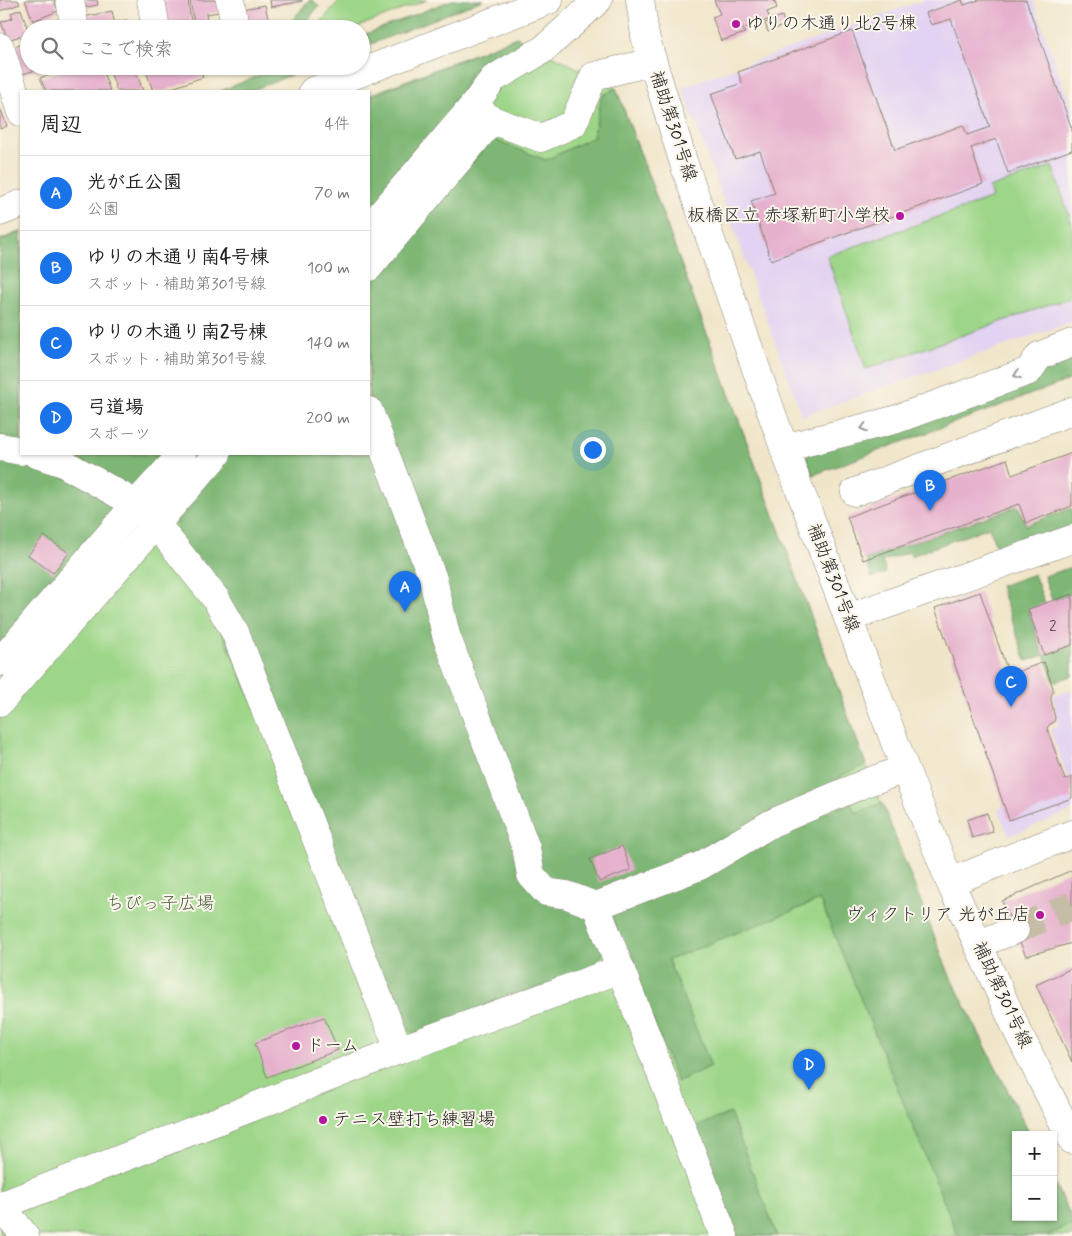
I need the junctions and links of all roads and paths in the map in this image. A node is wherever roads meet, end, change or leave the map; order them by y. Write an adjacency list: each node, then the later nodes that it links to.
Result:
1 (70, 0): 6 (street)
2 (151, 0): 7 (street)
3 (549, 0): 10 (street)
4 (598, 0): 15 (street)
5 (640, 0): 9 (street, 補助第301号線)
6 (73, 20)
7 (154, 20)
8 (0, 47): 12 (street)
9 (652, 62): 15 (street); 24 (street, 補助第301号線)
10 (370, 69)
11 (354, 75): 13 (street)
12 (6, 85): 14 (street)
13 (316, 90)
14 (20, 110)
15 (483, 113): 18 (street); 19 (street)
16 (20, 204): 17 (street)
17 (0, 212)
18 (370, 227)
19 (370, 267)
20 (1072, 343): 24 (street, one-way to 24)
21 (1072, 411): 29 (street)
22 (370, 414): 39 (street)
23 (0, 447): 25 (street)
24 (784, 448): 33 (street, 補助第301号線)
25 (20, 451)
26 (39, 455): 30 (street)
27 (181, 455): 30 (street)
28 (216, 455): 31 (street)
29 (855, 492)
30 (136, 504): 31 (street); 34 (street)
31 (156, 524): 35 (street); 43 (street)
32 (1072, 539): 33 (street)
33 (848, 618): 36 (street, 補助第301号線)
34 (0, 662)
35 (0, 702)
36 (905, 769): 38 (street, 補助第301号線); 39 (street)
37 (1069, 844): 38 (street)
38 (950, 882): 41 (street, 補助第301号線)
39 (596, 906): 42 (street)
40 (1015, 930): 41 (street)
41 (978, 944): 44 (street, 補助第301号線)
42 (621, 969): 43 (street); 47 (street)
43 (399, 1050): 45 (street)
44 (1072, 1140)
45 (0, 1207): 46 (street)
46 (25, 1236)
47 (724, 1236)

